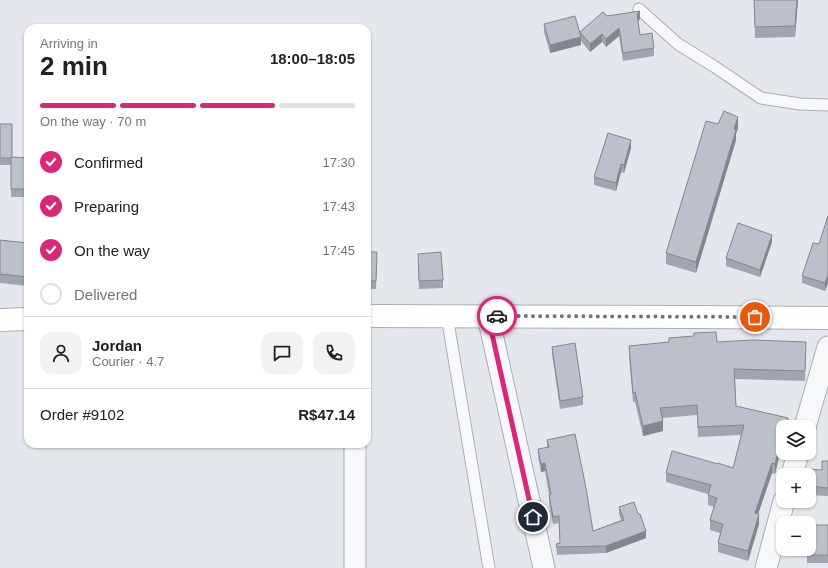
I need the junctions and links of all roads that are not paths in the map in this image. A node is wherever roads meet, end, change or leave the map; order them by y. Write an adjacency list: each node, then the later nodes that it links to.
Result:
1 (639, 9): 2 (lane)
2 (828, 105)
3 (371, 316): 4 (main road)
4 (447, 316): 5 (main road); 14 (lane)
5 (488, 316): 6 (main road); 15 (street)
6 (828, 318)
7 (24, 319): 8 (main road)
8 (0, 320)
9 (828, 347): 10 (street)
10 (807, 420)
11 (355, 448): 13 (street)
12 (782, 508): 16 (street)
13 (355, 568)
14 (489, 568)
15 (544, 568)
16 (766, 568)

